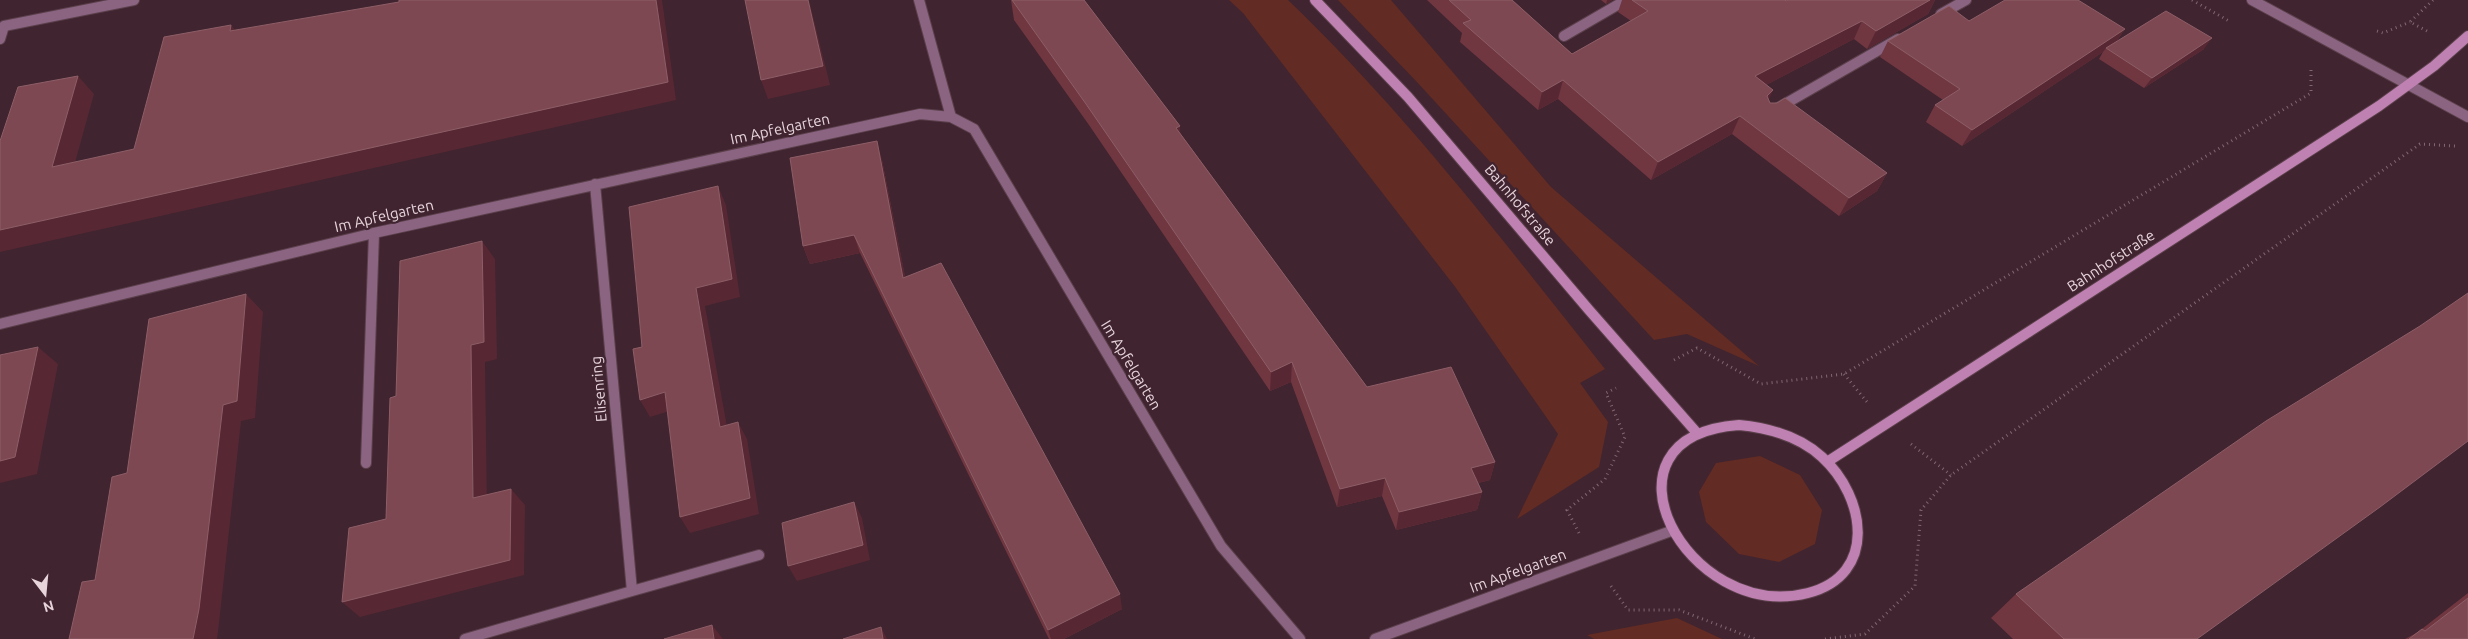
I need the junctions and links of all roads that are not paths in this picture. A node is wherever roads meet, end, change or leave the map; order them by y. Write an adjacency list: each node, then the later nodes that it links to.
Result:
1 (134, 0): 11 (street)
2 (919, 0): 14 (street)
3 (1315, 0): 19 (street, Bahnhofstraße)
4 (1626, 0): 9 (street)
5 (1966, 0): 7 (street)
6 (2252, 0): 12 (street)
7 (1932, 19)
8 (1907, 34): 13 (street)
9 (1564, 36)
10 (2468, 36): 12 (street, Bahnhofstraße)
11 (0, 39)
12 (2409, 85): 15 (street); 20 (street, Bahnhofstraße)
13 (1766, 115)
14 (951, 117): 16 (street, Im Apfelgarten); 26 (street, Im Apfelgarten)
15 (2468, 117)
16 (595, 184): 17 (street, Im Apfelgarten); 24 (street, Elisenring)
17 (374, 233): 18 (street, Im Apfelgarten); 21 (street)
18 (0, 324)
19 (1697, 434): 20 (street); 22 (street)
20 (1827, 462): 22 (street)
21 (366, 463)
22 (1671, 531): 27 (street, Im Apfelgarten)
23 (759, 555): 24 (street)
24 (632, 591): 25 (street)
25 (464, 639)
26 (1300, 639)
27 (1375, 639)

